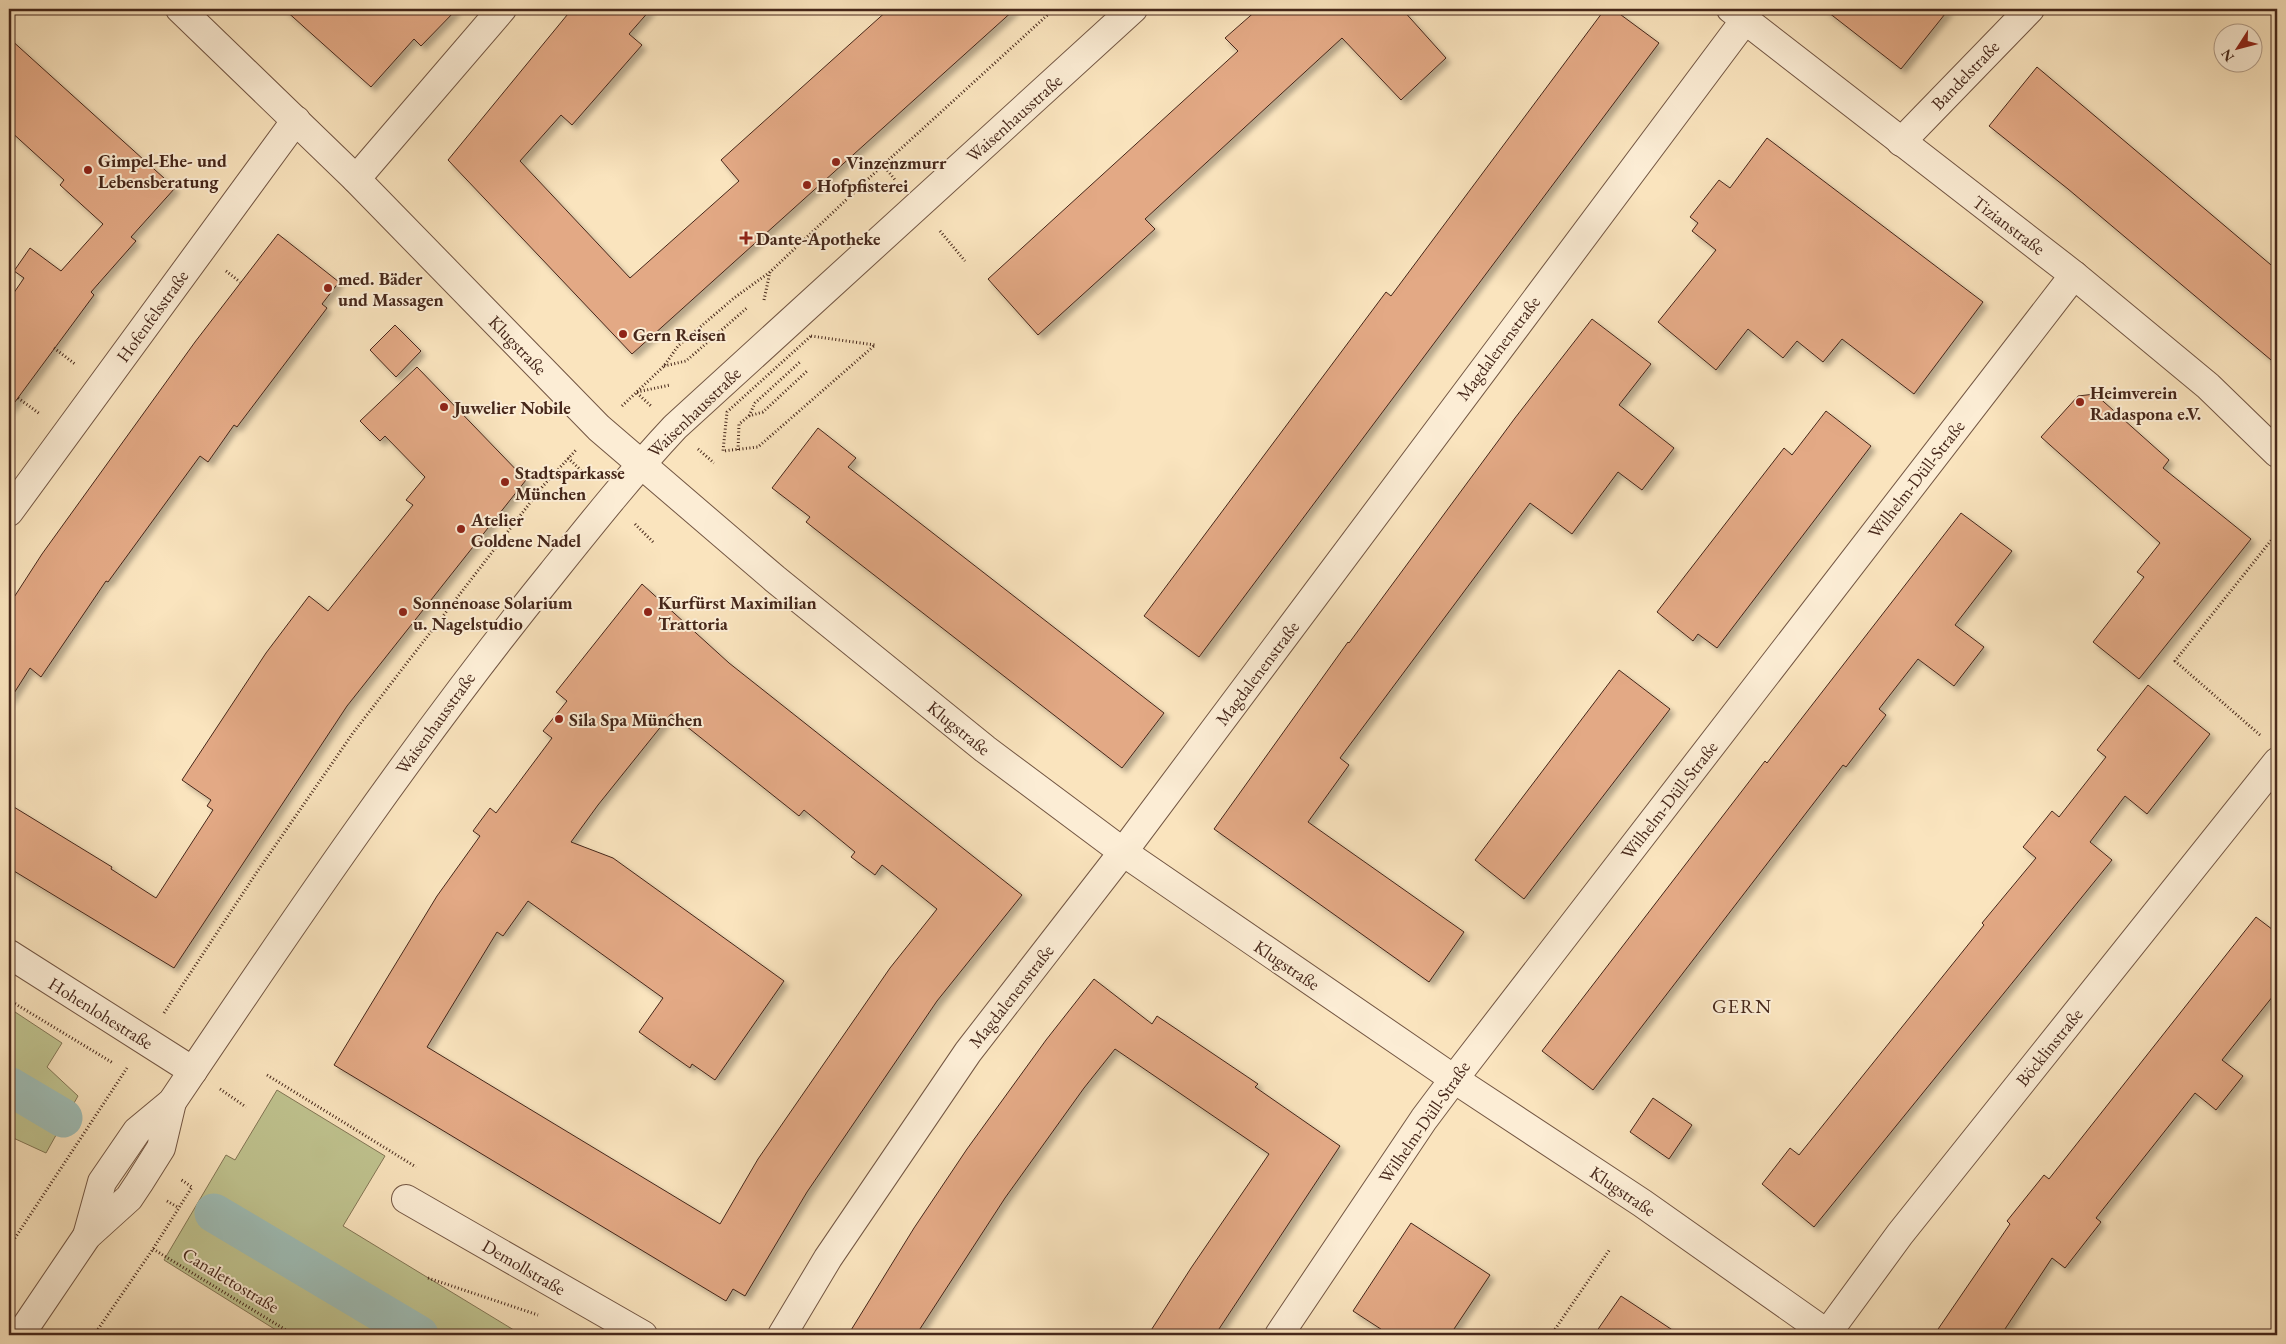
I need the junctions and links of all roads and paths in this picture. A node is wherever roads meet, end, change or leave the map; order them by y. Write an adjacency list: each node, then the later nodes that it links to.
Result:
1 (180, 9): 7 (street, Klugstraße)
2 (502, 9): 9 (street)
3 (1054, 9): 16 (path)
4 (1133, 9): 23 (street, Waisenhausstraße)
5 (2030, 9): 8 (street, Bandelstraße)
6 (1738, 14): 8 (street, Tizianstraße); 27 (street, Magdalenenstraße)
7 (296, 120): 9 (street, Klugstraße); 24 (street, Hofenfelsstraße)
8 (1901, 142): 11 (street, Tizianstraße)
9 (356, 179): 19 (street, Klugstraße)
10 (224, 269): 12 (path)
11 (2074, 275): 22 (street, Tizianstraße); 33 (street, Wilhelm-Düll-Straße)
12 (240, 282)
13 (748, 307): 16 (path)
14 (874, 345): 20 (path)
15 (800, 362): 18 (path)
16 (664, 366): 19 (path)
17 (808, 371): 18 (path)
18 (749, 416): 20 (path)
19 (599, 428): 23 (street, Klugstraße); 30 (path)
20 (738, 450): 21 (path)
21 (723, 451)
22 (2277, 453)
23 (641, 464): 27 (street, Klugstraße); 32 (street, Waisenhausstraße)
24 (9, 512)
25 (2277, 533): 26 (path)
26 (2271, 751): 48 (street, Böcklinstraße)
27 (1123, 852): 33 (street, Klugstraße); 45 (street, Magdalenenstraße)
28 (9, 954): 30 (street, Hohenlohestraße)
29 (9, 1000): 31 (path)
30 (146, 1041): 31 (path); 32 (street, Hohenlohestraße)
31 (125, 1070): 36 (path)
32 (193, 1071): 41 (street, Waisenhausstraße)
33 (1454, 1079): 46 (street, Wilhelm-Düll-Straße); 48 (street, Klugstraße)
34 (192, 1187): 38 (path)
35 (406, 1199): 44 (street, Demollstraße)
36 (9, 1247)
37 (1610, 1249): 47 (path)
38 (153, 1250): 42 (path); 43 (path, Canalettostraße)
39 (428, 1278): 40 (path)
40 (539, 1316)
41 (20, 1335)
42 (94, 1335)
43 (294, 1335)
44 (643, 1335)
45 (782, 1335)
46 (1278, 1335)
47 (1550, 1335)
48 (1827, 1335)

